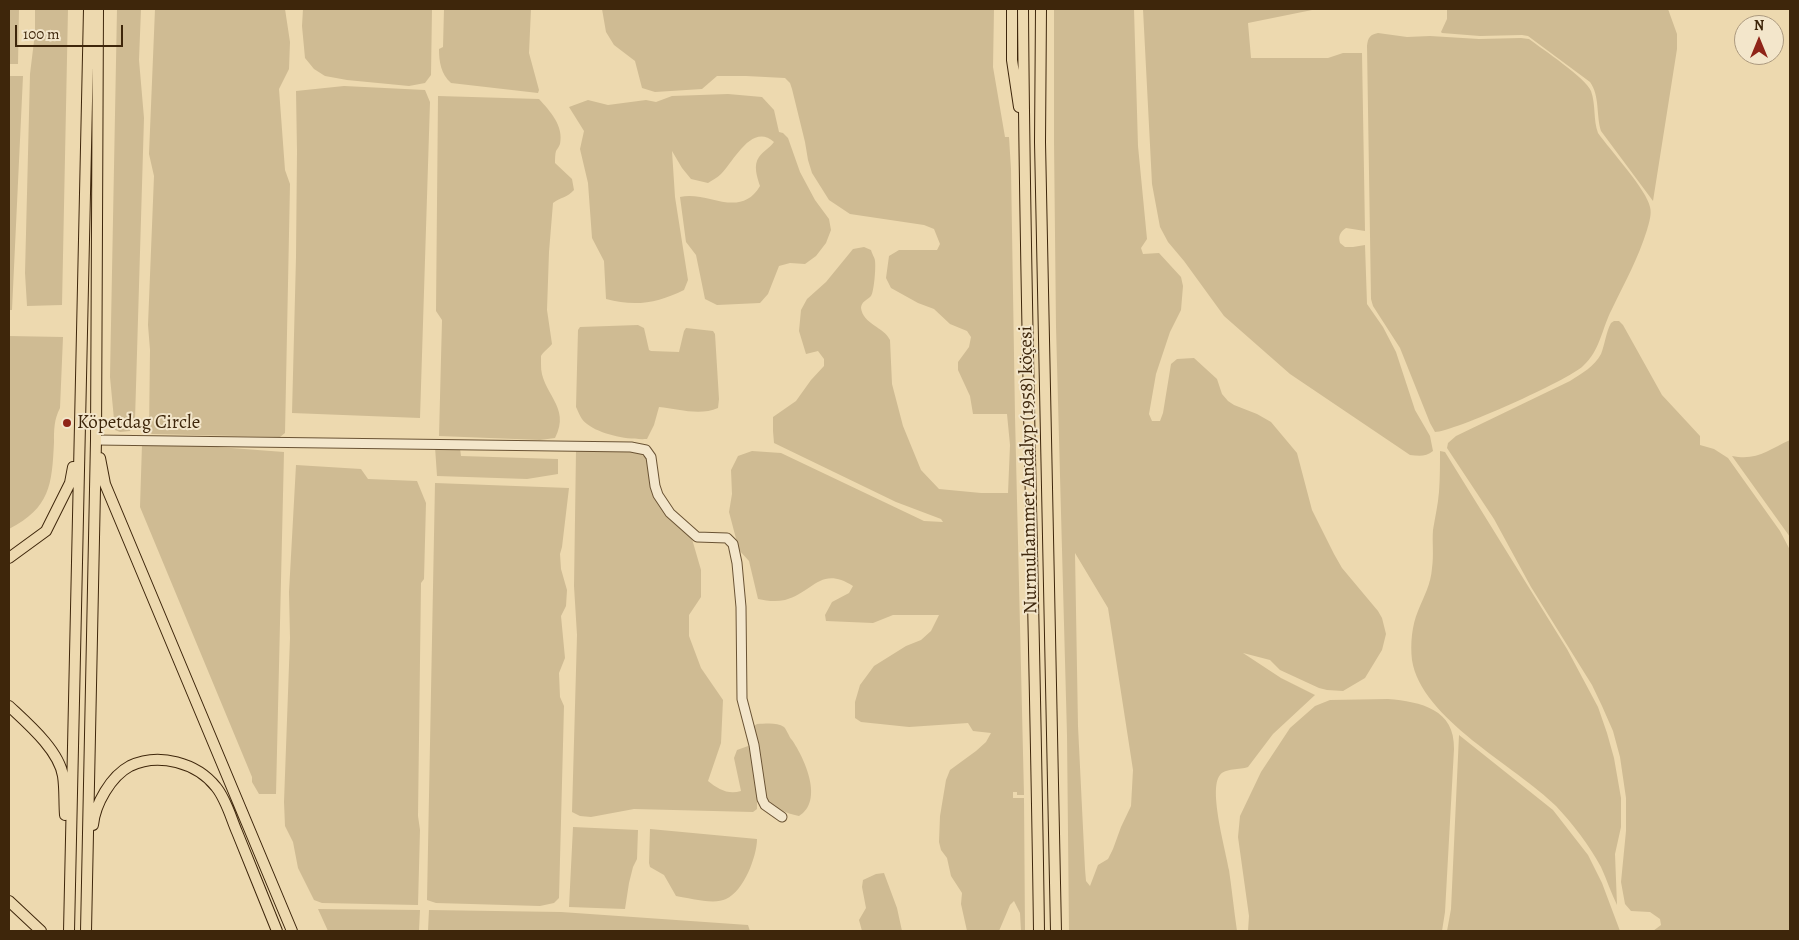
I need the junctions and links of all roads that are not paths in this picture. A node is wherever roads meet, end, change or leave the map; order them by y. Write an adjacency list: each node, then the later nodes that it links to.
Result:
1 (89, 9): 7 (main road)
2 (98, 9): 8 (main road)
3 (1012, 9): 6 (main road)
4 (1023, 9): 6 (main road, Nurmuhammet Andalyp (1958) köçesi)
5 (1041, 9): 21 (main road, Nurmuhammet Andalyp (1958) köçesi)
6 (1024, 143): 20 (main road, Nurmuhammet Andalyp (1958) köçesi)
7 (79, 436): 9 (main road); 14 (main road)
8 (96, 440): 11 (street); 13 (main road); 19 (main road)
9 (9, 558)
10 (9, 706): 14 (main road)
11 (782, 818)
12 (9, 901): 15 (main road)
13 (86, 903): 17 (main road); 18 (main road)
14 (69, 904): 16 (main road)
15 (41, 931)
16 (69, 931)
17 (86, 931)
18 (277, 931)
19 (292, 931)
20 (1039, 931)
21 (1056, 931)

